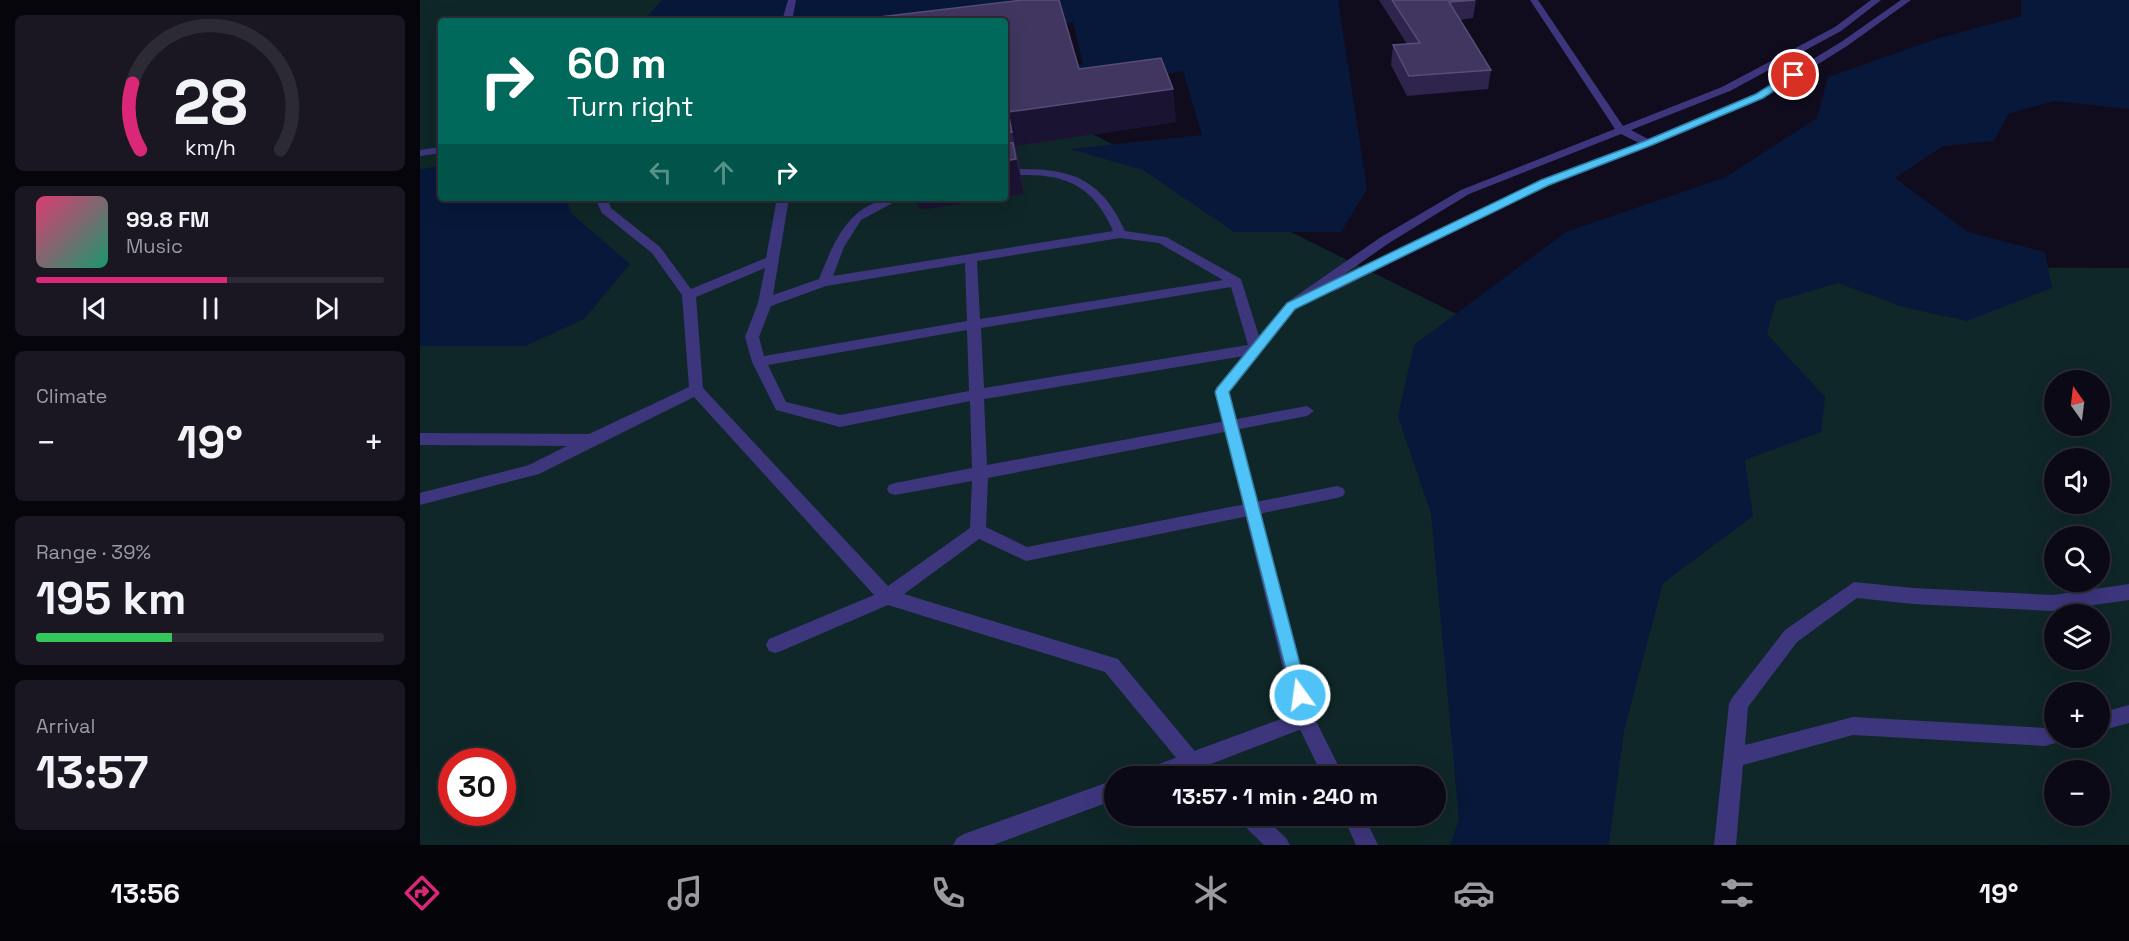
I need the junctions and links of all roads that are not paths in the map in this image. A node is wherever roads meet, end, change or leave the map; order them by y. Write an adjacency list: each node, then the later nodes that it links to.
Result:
1 (792, 0): 5 (street)
2 (1534, 0): 6 (street)
3 (1877, 0): 6 (street)
4 (1907, 0): 7 (street)
5 (789, 18)
6 (1621, 130): 7 (street); 21 (street)
7 (1648, 143): 21 (street)
8 (438, 150): 9 (street)
9 (420, 153)
10 (1008, 173): 14 (street)
11 (602, 201): 19 (street)
12 (782, 201): 16 (street)
13 (890, 201): 17 (street)
14 (1120, 234): 15 (street); 18 (street)
15 (971, 258): 17 (street); 22 (street)
16 (772, 260): 19 (street); 20 (street)
17 (824, 282): 20 (street)
18 (1236, 282): 22 (street); 23 (street)
19 (689, 295): 25 (street)
20 (765, 303): 24 (street)
21 (1291, 306): 23 (street)
22 (975, 324): 24 (street); 26 (street)
23 (1256, 349): 26 (street); 28 (street)
24 (759, 362): 26 (street)
25 (696, 390): 30 (street); 38 (street)
26 (975, 395): 31 (street)
27 (1307, 411): 28 (street)
28 (1230, 425): 31 (street); 35 (street)
29 (420, 439): 30 (street)
30 (591, 440): 34 (street)
31 (980, 473): 32 (street); 36 (street)
32 (895, 489)
33 (1337, 492): 35 (street)
34 (420, 499)
35 (1252, 510): 36 (street); 41 (street)
36 (978, 531): 38 (street)
37 (2129, 592): 44 (street)
38 (887, 597): 39 (street); 45 (street)
39 (775, 645)
40 (2129, 714): 42 (street)
41 (1305, 718): 45 (street); 48 (street)
42 (2110, 719)
43 (2044, 737): 44 (street)
44 (1734, 758): 55 (street)
45 (1191, 762): 46 (street); 47 (street)
46 (1180, 766)
47 (1195, 766)
48 (1329, 766)
49 (1104, 794): 52 (street)
50 (1259, 826): 53 (street)
51 (1358, 826): 54 (street)
52 (964, 845)
53 (1279, 845)
54 (1367, 845)
55 (1725, 845)

